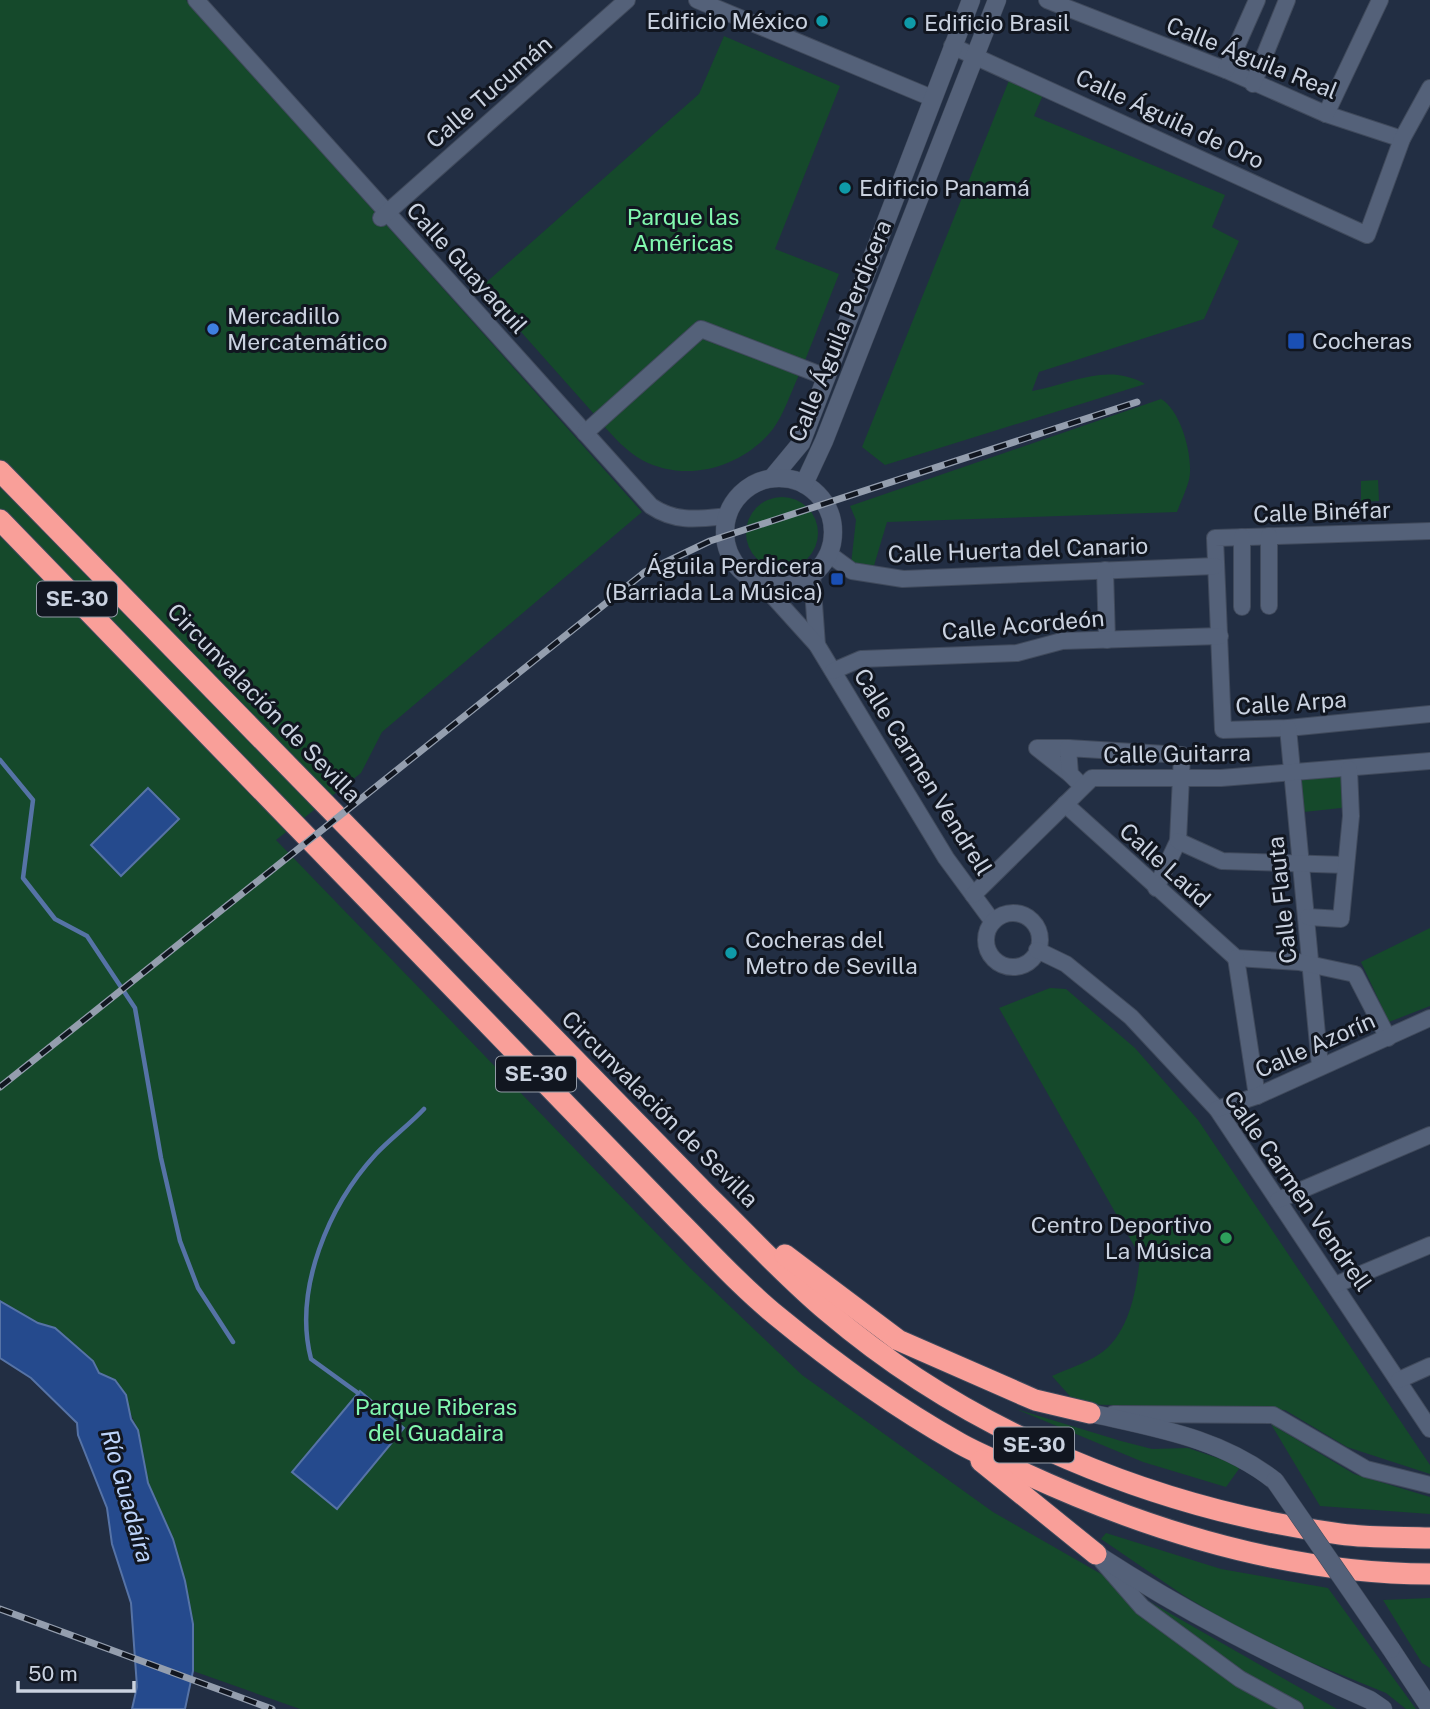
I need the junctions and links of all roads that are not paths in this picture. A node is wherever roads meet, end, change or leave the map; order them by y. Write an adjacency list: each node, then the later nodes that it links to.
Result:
1 (196, 0): 18 (street, Calle Guayaquil)
2 (627, 0): 18 (street, Calle Tucumán)
3 (697, 0): 15 (street)
4 (971, 0): 10 (street, Calle Águila Perdicera)
5 (997, 0): 11 (street, Calle Águila Perdicera)
6 (1257, 0): 12 (street)
7 (1287, 0): 13 (street)
8 (1380, 0): 16 (street)
9 (1053, 1): 12 (street, Calle Águila Real)
10 (953, 46): 11 (street, Calle Águila de Oro); 15 (street, Calle Águila Perdicera)
11 (975, 55): 17 (street, Calle Águila de Oro); 23 (street, Calle Águila Perdicera)
12 (1226, 70): 13 (street, Calle Águila Real)
13 (1254, 84): 16 (street, Calle Águila Real)
14 (1430, 88): 17 (street)
15 (932, 98): 19 (street, Calle Águila Perdicera)
16 (1326, 114): 17 (street, Calle Águila Real)
17 (1402, 139)
18 (384, 215): 20 (street, Calle Guayaquil)
19 (826, 377): 20 (street); 22 (street, Calle Águila Perdicera)
20 (585, 433): 24 (street, Calle Guayaquil)
21 (0, 471): 66 (highway, Circunvalación de Sevilla / SE-30)
22 (772, 478): 23 (street); 24 (street)
23 (804, 484): 30 (street)
24 (728, 516): 34 (street)
25 (0, 520): 74 (highway, SE-30)
26 (1430, 531): 27 (street, Calle Binéfar)
27 (1269, 536): 28 (street, Calle Binéfar); 35 (street)
28 (1242, 537): 29 (street, Calle Binéfar); 36 (street)
29 (1215, 538): 31 (street, Calle Arpa)
30 (829, 554): 32 (street, Calle Huerta del Canario); 33 (street)
31 (1215, 566): 32 (street, Calle Huerta del Canario); 37 (street, Calle Arpa)
32 (1105, 570): 38 (street)
33 (812, 576): 34 (street); 39 (street, Calle Carmen Vendrell)
34 (762, 584): 39 (street, Calle Carmen Vendrell)
35 (1269, 606)
36 (1242, 607)
37 (1220, 636): 38 (street, Calle Acordeón); 42 (street, Calle Arpa)
38 (1107, 640): 40 (street, Calle Acordeón)
39 (817, 645): 40 (street, Calle Carmen Vendrell)
40 (834, 671): 54 (street, Calle Carmen Vendrell)
41 (1430, 714): 42 (street, Calle Arpa)
42 (1288, 728): 46 (street, Calle Flauta)
43 (1068, 748): 47 (street); 48 (street); 48 (street)
44 (1430, 761): 45 (street, Calle Guitarra)
45 (1349, 769): 46 (street, Calle Guitarra); 52 (street)
46 (1292, 773): 47 (street, Calle Guitarra); 51 (street, Calle Flauta)
47 (1182, 779): 48 (street, Calle Guitarra); 50 (street)
48 (1075, 780): 49 (street, Calle Guitarra)
49 (1065, 804): 53 (street, Calle Laúd); 54 (street, Calle Guitarra)
50 (1178, 842): 51 (street); 53 (street)
51 (1302, 864): 52 (street); 55 (street, Calle Flauta)
52 (1346, 865): 55 (street)
53 (1156, 888): 58 (street, Calle Laúd)
54 (973, 895): 56 (street, Calle Carmen Vendrell)
55 (1308, 917): 59 (street, Calle Flauta)
56 (993, 922): 57 (street); 57 (street)
57 (1037, 950): 64 (street, Calle Carmen Vendrell)
58 (1236, 958): 59 (street); 63 (street)
59 (1311, 964): 61 (street); 62 (street, Calle Flauta)
60 (1430, 1018): 61 (street, Calle Azorín)
61 (1388, 1038): 62 (street, Calle Azorín)
62 (1320, 1066): 63 (street, Calle Azorín)
63 (1257, 1096): 64 (street, Calle Azorín)
64 (1217, 1109): 67 (street, Calle Carmen Vendrell)
65 (1430, 1135): 67 (street)
66 (710, 1199): 72 (highway); 76 (highway, Circunvalación de Sevilla / SE-30)
67 (1278, 1200): 69 (street, Calle Carmen Vendrell)
68 (1430, 1245): 69 (street)
69 (1335, 1285): 71 (street, Calle Carmen Vendrell)
70 (1430, 1366): 71 (street)
71 (1399, 1380): 73 (street, Calle Carmen Vendrell)
72 (1090, 1413): 75 (street); 79 (street, bridge)
73 (1430, 1430)
74 (960, 1444): 77 (highway); 78 (highway, SE-30)
75 (1430, 1485)
76 (1430, 1538)
77 (1096, 1554): 80 (street); 81 (street)
78 (1430, 1573)
79 (1430, 1708)
80 (1296, 1709)
81 (1383, 1709)

